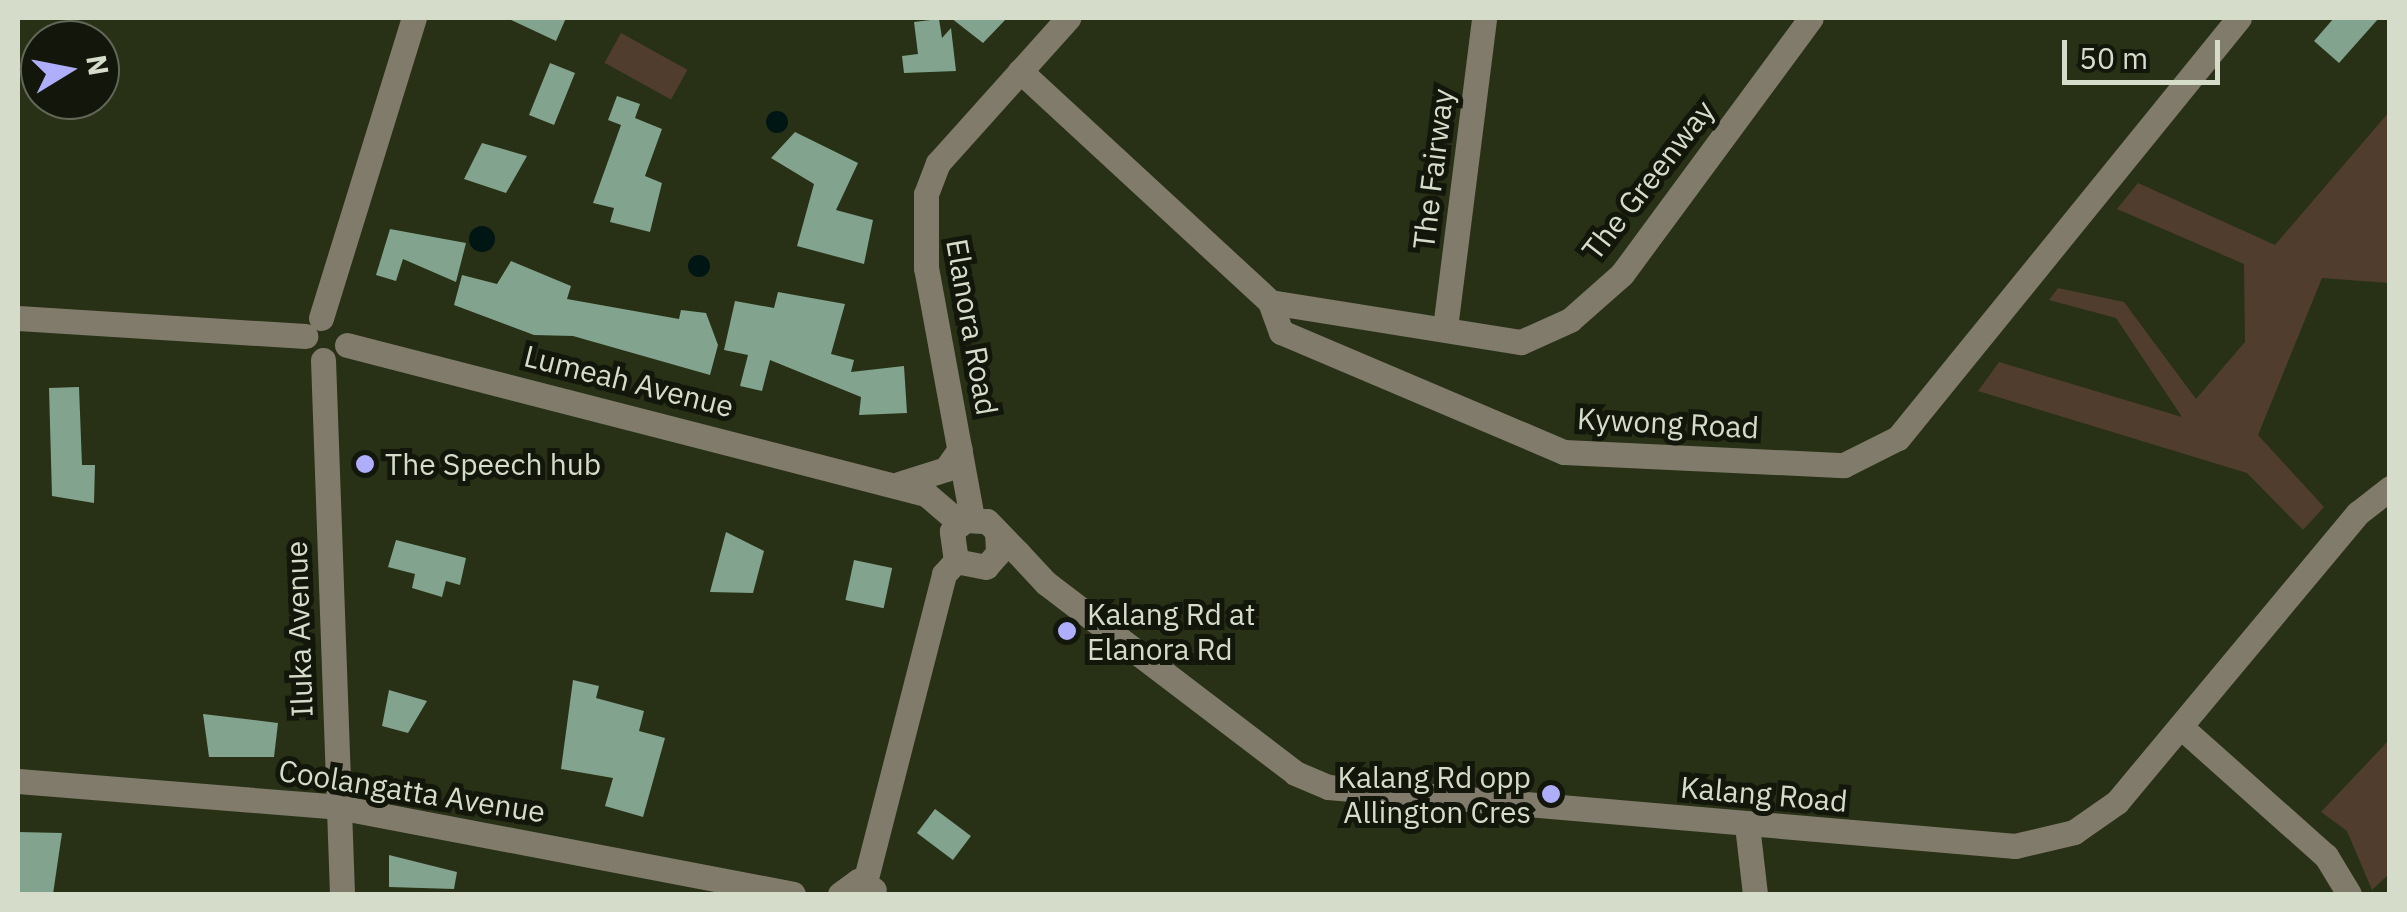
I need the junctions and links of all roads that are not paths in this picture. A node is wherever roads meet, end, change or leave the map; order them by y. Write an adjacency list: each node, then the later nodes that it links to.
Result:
1 (414, 18): 9 (street)
2 (1068, 18): 6 (street, Elanora Road)
3 (1484, 18): 10 (street, The Fairway)
4 (1810, 18): 10 (street, The Greenway)
5 (2238, 18): 7 (street, Kywong Road)
6 (1020, 71): 7 (street, Kywong Road); 13 (street, Elanora Road)
7 (1270, 302): 10 (street, The Greenway)
8 (18, 318): 9 (street)
9 (312, 327): 11 (street); 12 (street)
10 (1445, 328)
11 (347, 345): 12 (street); 14 (street, Lumeah Avenue)
12 (323, 360): 22 (street, Iluka Avenue)
13 (960, 449): 14 (street); 16 (street, Elanora Road)
14 (894, 486): 16 (street)
15 (2390, 488): 20 (street, Kalang Road)
16 (966, 521): 17 (street, Kalang Road); 18 (street, Elanora Road)
17 (997, 532): 18 (street); 19 (street, Kalang Road)
18 (976, 563): 19 (street, Kalang Road); 24 (street)
19 (1046, 583): 23 (street, Kalang Road)
20 (2182, 727): 23 (street, Kalang Road); 29 (street)
21 (18, 781): 22 (street, Coolangatta Avenue)
22 (338, 806): 25 (street, Iluka Avenue); 26 (street, Coolangatta Avenue)
23 (1748, 825): 28 (street)
24 (870, 888): 27 (street)
25 (342, 894)
26 (793, 894)
27 (840, 894)
28 (1755, 894)
29 (2349, 894)

